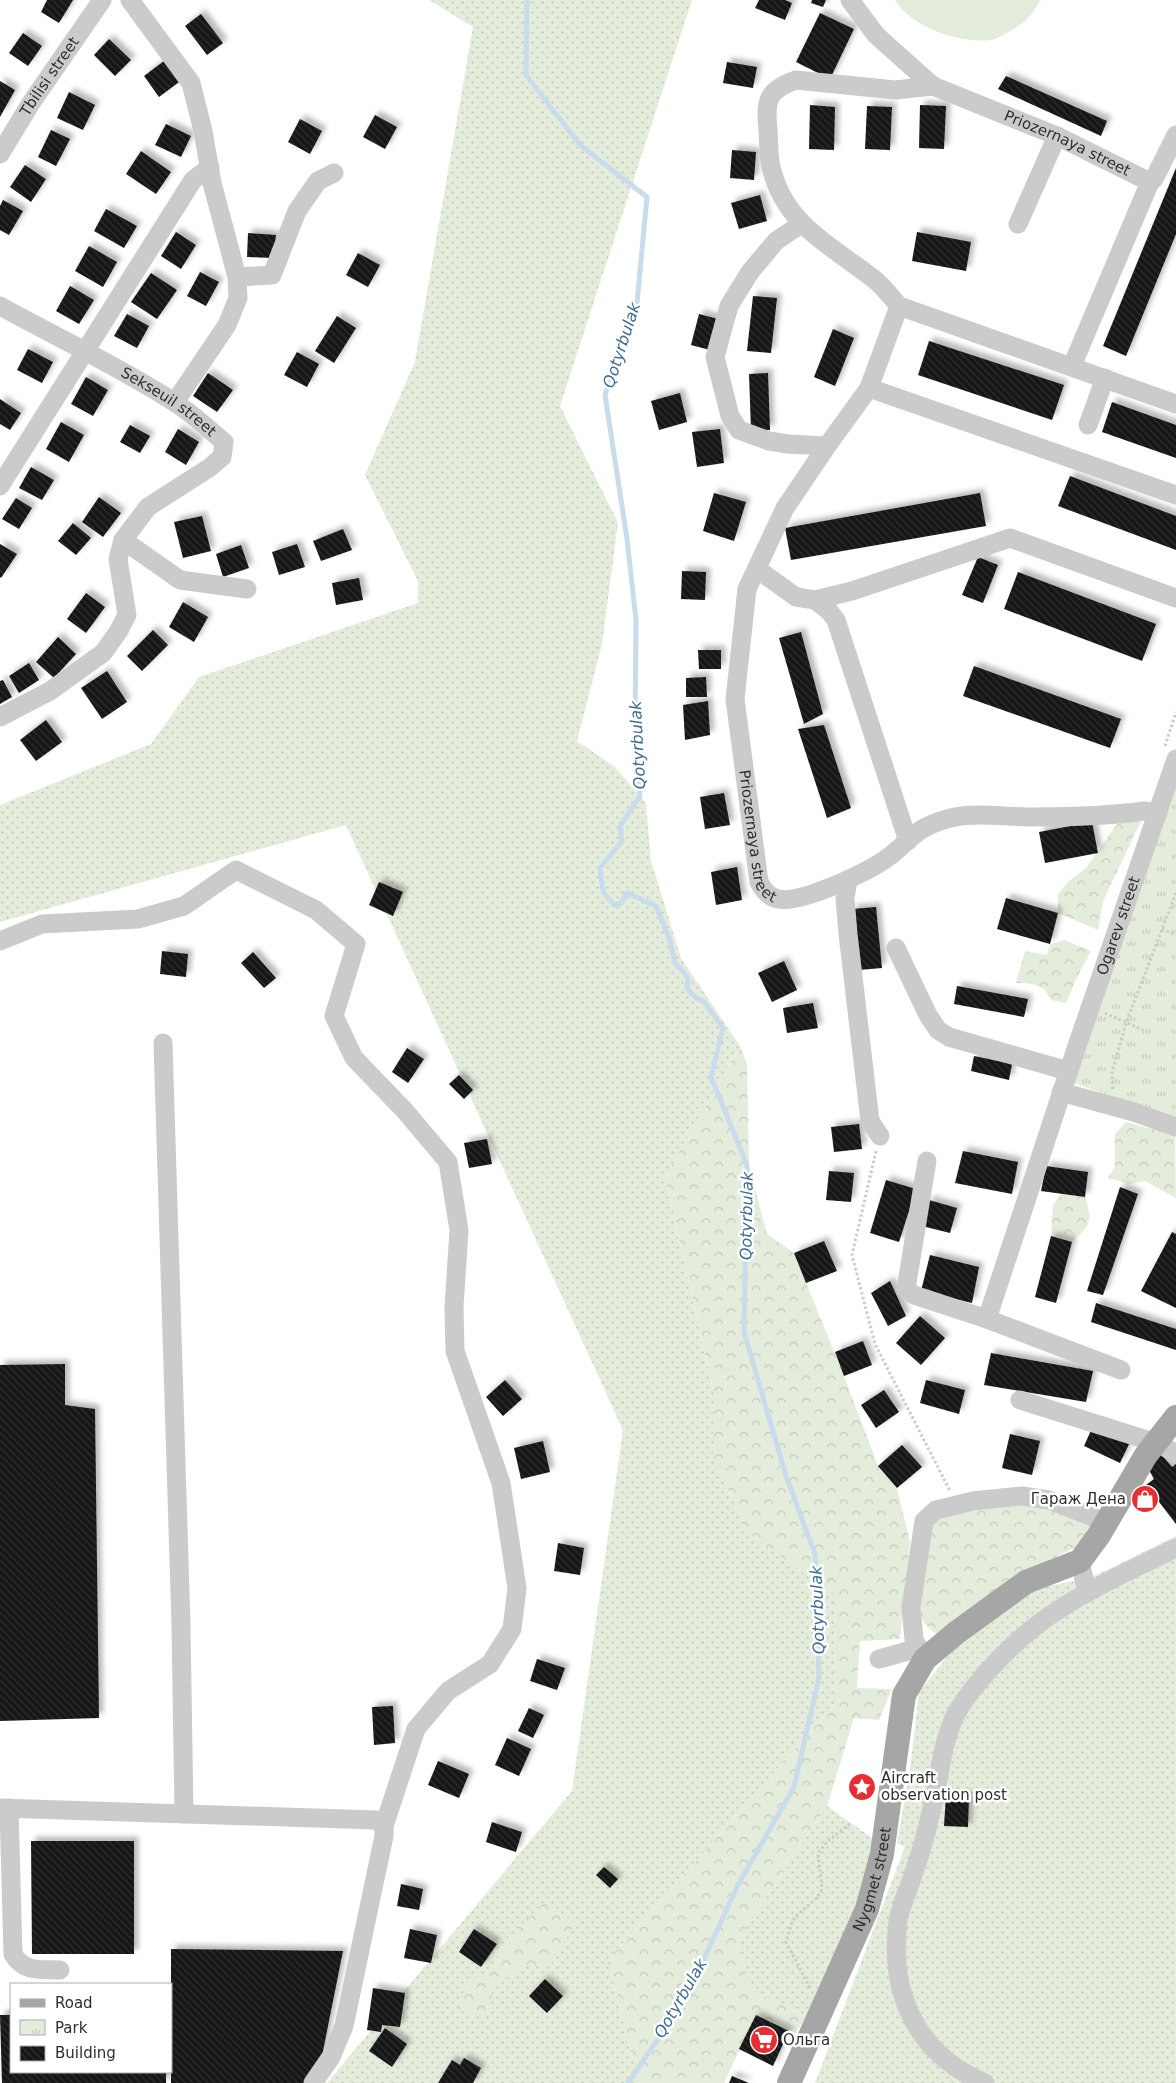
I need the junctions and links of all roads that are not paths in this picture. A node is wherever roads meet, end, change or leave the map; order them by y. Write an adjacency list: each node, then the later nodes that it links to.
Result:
1 (102, 0): 7 (street, Tbilisi street)
2 (130, 0): 8 (street)
3 (850, 0): 4 (street, Priozernaya street)
4 (933, 86): 6 (street, Priozernaya street); 11 (street, Priozernaya street)
5 (1176, 135): 10 (street)
6 (1057, 136): 10 (street, Priozernaya street); 12 (street)
7 (0, 154)
8 (210, 167): 13 (street); 16 (street)
9 (334, 173): 13 (street)
10 (1150, 182): 17 (street)
11 (802, 224): 15 (street, Priozernaya street); 23 (street)
12 (1018, 224)
13 (237, 277): 20 (street)
14 (0, 306): 16 (street, Sekseuil street)
15 (899, 306): 17 (street); 19 (street, Priozernaya street)
16 (86, 350): 20 (street, Sekseuil street); 24 (street)
17 (1072, 366): 18 (street)
18 (1105, 378): 21 (street); 22 (street)
19 (869, 388): 23 (street, Priozernaya street); 25 (street)
20 (175, 402): 26 (street, Sekseuil street)
21 (1176, 404)
22 (1088, 424)
23 (827, 446): 27 (street, Priozernaya street)
24 (0, 486)
25 (1176, 495)
26 (123, 540): 28 (street); 31 (street, Sekseuil street)
27 (757, 569): 30 (street); 35 (street, Priozernaya street)
28 (247, 589)
29 (1176, 598): 30 (street)
30 (815, 600): 34 (street)
31 (0, 717)
32 (1176, 761): 33 (street, Ogarev street)
33 (1158, 813): 34 (street, Priozernaya street); 39 (street, Ogarev street)
34 (908, 841): 35 (street, Priozernaya street)
35 (848, 880): 42 (street)
36 (0, 941): 57 (street)
37 (896, 948): 39 (street)
38 (163, 1042): 56 (street)
39 (1068, 1070): 40 (street, Ogarev street)
40 (1061, 1092): 41 (street); 44 (street, Ogarev street)
41 (1176, 1127)
42 (880, 1136)
43 (927, 1161): 44 (street)
44 (987, 1320): 45 (street)
45 (1121, 1370)
46 (1020, 1400): 48 (street)
47 (1176, 1417): 48 (main road)
48 (1166, 1448): 49 (main road)
49 (1106, 1522): 51 (main road); 53 (street)
50 (1176, 1548): 52 (street)
51 (1080, 1561): 52 (street); 53 (main road, Nygmet street)
52 (1087, 1593): 61 (street)
53 (922, 1654): 54 (street); 60 (main road, Nygmet street)
54 (879, 1659)
55 (5, 1808): 56 (street); 58 (street)
56 (184, 1814): 57 (street)
57 (384, 1826): 59 (street)
58 (60, 1970)
59 (313, 2083)
60 (789, 2083)
61 (985, 2083)

